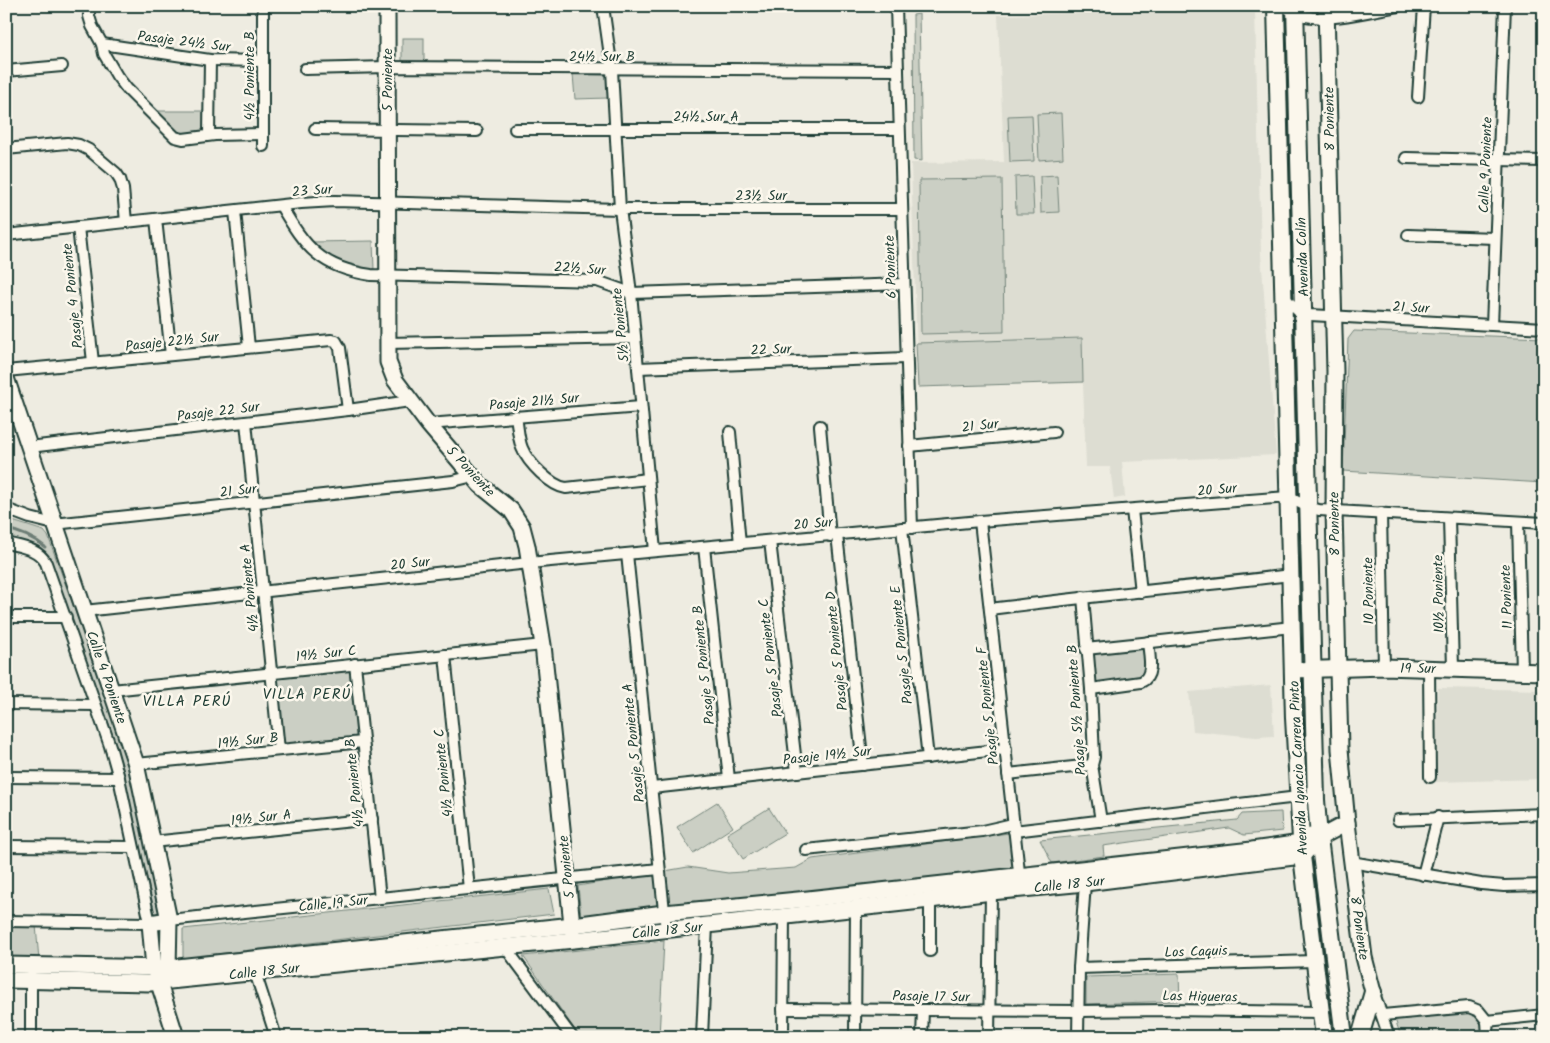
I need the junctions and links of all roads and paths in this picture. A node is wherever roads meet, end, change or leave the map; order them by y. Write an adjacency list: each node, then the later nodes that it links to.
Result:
1 (89, 6): 12 (street)
2 (263, 6): 14 (street, 4½ Poniente B)
3 (387, 6): 16 (street, 5 Poniente)
4 (603, 6): 18 (street, 5½ Poniente)
5 (896, 6): 19 (street, 6 Poniente)
6 (1276, 6): 49 (main road, Avenida Colín)
7 (1398, 6): 11 (street)
8 (1424, 6): 21 (street)
9 (1505, 6): 33 (street, Calle 9 Poniente)
10 (1292, 9): 11 (street); 50 (main road, Avenida Colín)
11 (1326, 12): 51 (street, 8 Poniente)
12 (102, 44): 13 (street, Pasaje 24½ Sur); 29 (street)
13 (210, 60): 14 (street, Pasaje 24½ Sur); 29 (street)
14 (263, 61): 28 (street, 4½ Poniente B)
15 (62, 66): 20 (street)
16 (387, 67): 17 (street, 24½ Sur B); 18 (street, 24½ Sur B); 25 (street, 5 Poniente)
17 (306, 69)
18 (612, 70): 19 (street, 24½ Sur B); 26 (street, 5½ Poniente)
19 (898, 70): 24 (street, 6 Poniente)
20 (6, 71)
21 (1418, 97)
22 (315, 129): 25 (street)
23 (514, 129): 26 (street, 24½ Sur A)
24 (898, 129): 26 (street, 24½ Sur A); 38 (street, 6 Poniente)
25 (387, 130): 27 (street); 35 (street, 5 Poniente)
26 (616, 130): 37 (street, 5½ Poniente)
27 (477, 132)
28 (263, 134): 29 (street); 30 (street, 4½ Poniente B)
29 (209, 135)
30 (263, 146)
31 (6, 149): 41 (street)
32 (1406, 158): 33 (street)
33 (1499, 161): 34 (street); 45 (street, Calle 9 Poniente)
34 (1544, 161)
35 (387, 202): 36 (street, 23 Sur); 37 (street, 23 Sur); 46 (street, 5 Poniente)
36 (281, 206): 39 (street, 23 Sur); 46 (street, 22½ Sur)
37 (620, 209): 38 (street, 23½ Sur); 48 (street, 5½ Poniente)
38 (902, 209): 47 (street, 6 Poniente)
39 (235, 211): 40 (street, 23 Sur); 56 (street)
40 (156, 219): 41 (street, 23 Sur); 57 (street)
41 (126, 222): 42 (street, 23 Sur)
42 (78, 227): 43 (street, 23 Sur); 59 (street, Pasaje 4 Poniente)
43 (6, 235)
44 (1408, 235): 45 (street)
45 (1495, 238): 52 (street, Calle 9 Poniente)
46 (387, 276): 48 (street, 22½ Sur); 55 (street, 5 Poniente)
47 (904, 284): 48 (street, 22½ Sur); 58 (street, 6 Poniente)
48 (631, 293): 54 (street, 5½ Poniente)
49 (1283, 296): 50 (street); 77 (main road, Avenida Colín)
50 (1304, 314): 51 (street, 21 Sur); 79 (main road, Avenida Colín)
51 (1334, 316): 52 (street, 21 Sur); 82 (street, 8 Poniente)
52 (1492, 325): 53 (street, 21 Sur)
53 (1544, 328)
54 (635, 338): 55 (street); 60 (street, 5½ Poniente)
55 (387, 343): 64 (street, 5 Poniente)
56 (249, 347): 57 (street, Pasaje 22½ Sur); 66 (street, Pasaje 22½ Sur)
57 (171, 355): 59 (street, Pasaje 22½ Sur)
58 (906, 358): 60 (street, 22 Sur); 73 (street, 6 Poniente)
59 (93, 362): 61 (street, Pasaje 22½ Sur)
60 (638, 368): 65 (street, 5½ Poniente)
61 (6, 371)
62 (6, 378): 63 (street, Calle 4 Poniente)
63 (9, 395): 74 (street, Calle 4 Poniente)
64 (410, 401): 66 (street, Pasaje 22 Sur); 69 (street, 5 Poniente)
65 (642, 407): 67 (street, Pasaje 21½ Sur); 76 (street, 5½ Poniente)
66 (348, 410): 68 (street, Pasaje 22 Sur)
67 (516, 416): 69 (street, Pasaje 21½ Sur); 76 (street)
68 (246, 422): 74 (street, Pasaje 22 Sur); 78 (street, 4½ Poniente A)
69 (428, 424): 75 (street, 5 Poniente)
70 (820, 426): 90 (street, Pasaje 5 Poniente D)
71 (730, 432): 93 (street)
72 (1054, 432): 73 (street, 21 Sur)
73 (909, 446): 89 (street, 6 Poniente)
74 (29, 447): 87 (street, Calle 4 Poniente)
75 (473, 476): 78 (street, 21 Sur); 97 (street, 5 Poniente)
76 (648, 479): 95 (street, 5½ Poniente)
77 (1288, 497): 79 (street); 81 (street, 20 Sur); 98 (main road, Avenida Ignacio Carrera Pinto)
78 (254, 502): 87 (street, 21 Sur); 99 (street, 4½ Poniente A)
79 (1308, 507): 82 (street); 115 (main road, Avenida Ignacio Carrera Pinto)
80 (6, 509): 87 (street, 21 Sur)
81 (1132, 510): 85 (street, 20 Sur); 100 (street)
82 (1334, 511): 83 (street); 113 (street, 8 Poniente)
83 (1381, 514): 84 (street); 112 (street, 10 Poniente)
84 (1449, 518): 86 (street); 116 (street, 10½ Poniente)
85 (980, 521): 89 (street, 20 Sur); 102 (street, Pasaje 5 Poniente F)
86 (1518, 522): 88 (street); 118 (street, 11 Poniente)
87 (54, 524): 103 (street, Calle 4 Poniente)
88 (1544, 524)
89 (907, 528): 90 (street, 20 Sur); 128 (street, Pasaje 5 Poniente E)
90 (833, 535): 91 (street, 20 Sur); 130 (street, Pasaje 5 Poniente D)
91 (770, 541): 93 (street, 20 Sur); 132 (street, Pasaje 5 Poniente C)
92 (6, 543): 105 (street, Calle 4 Poniente)
93 (740, 544): 94 (street, 20 Sur)
94 (704, 547): 95 (street, 20 Sur); 137 (street, Pasaje 5 Poniente B)
95 (655, 552): 96 (street, 20 Sur)
96 (628, 554): 97 (street, 20 Sur); 138 (street, Pasaje 5 Poniente A)
97 (530, 563): 99 (street, 20 Sur); 108 (street, 5 Poniente)
98 (1290, 575): 100 (street); 106 (main road, Avenida Ignacio Carrera Pinto)
99 (263, 592): 103 (street, 20 Sur); 120 (street, 4½ Poniente A)
100 (1141, 592): 101 (street)
101 (1083, 597): 102 (street); 109 (street, Pasaje 5½ Poniente B)
102 (990, 610): 126 (street, Pasaje 5 Poniente F)
103 (84, 611): 122 (street, Calle 4 Poniente)
104 (6, 616): 105 (street)
105 (66, 617): 124 (street, Calle 4 Poniente)
106 (1292, 627): 107 (street); 117 (main road, Avenida Ignacio Carrera Pinto)
107 (1148, 642): 109 (street); 121 (street)
108 (543, 645): 110 (street, 19½ Sur C); 156 (street, 5 Poniente)
109 (1086, 649): 121 (street, Pasaje 5½ Poniente B)
110 (445, 655): 111 (street, 19½ Sur C); 160 (street, 4½ Poniente C)
111 (354, 664): 120 (street, 19½ Sur C); 125 (street, 4½ Poniente B)
112 (1384, 667): 113 (street, 19 Sur); 114 (street, 19 Sur)
113 (1338, 668): 115 (street, 19 Sur); 145 (street, 8 Poniente)
114 (1429, 668): 116 (street, 19 Sur); 135 (street)
115 (1312, 669): 117 (street, 19 Sur); 147 (main road, Avenida Ignacio Carrera Pinto)
116 (1453, 669): 118 (street, 19 Sur)
117 (1293, 670): 139 (main road, Avenida Ignacio Carrera Pinto)
118 (1522, 671): 119 (street, 19 Sur)
119 (1544, 672)
120 (271, 673): 122 (street, 19½ Sur C); 127 (street, 4½ Poniente A)
121 (1091, 688): 131 (street, Pasaje 5½ Poniente B)
122 (112, 690): 129 (street, Calle 4 Poniente)
123 (6, 704): 124 (street)
124 (95, 705): 136 (street, Calle 4 Poniente)
125 (363, 742): 127 (street, 19½ Sur B); 142 (street, 4½ Poniente B)
126 (1006, 749): 128 (street, Pasaje 19½ Sur); 133 (street, Pasaje 5 Poniente F)
127 (279, 750): 129 (street, 19½ Sur B)
128 (928, 758): 130 (street, Pasaje 19½ Sur)
129 (136, 764): 148 (street, Calle 4 Poniente)
130 (863, 765): 132 (street, Pasaje 19½ Sur)
131 (1092, 765): 133 (street); 144 (street, Pasaje 5½ Poniente B)
132 (797, 772): 137 (street, Pasaje 19½ Sur)
133 (1008, 774): 146 (street, Pasaje 5 Poniente F)
134 (6, 777): 136 (street)
135 (1430, 777)
136 (119, 778): 150 (street, Calle 4 Poniente)
137 (729, 779): 138 (street, Pasaje 19½ Sur)
138 (652, 788): 154 (street, Pasaje 5 Poniente A)
139 (1298, 797): 144 (street); 151 (main road, Avenida Ignacio Carrera Pinto)
140 (1544, 814): 141 (street)
141 (1438, 817): 143 (street); 155 (street)
142 (372, 819): 148 (street, 19½ Sur A); 162 (street, 4½ Poniente B)
143 (1398, 820)
144 (1101, 821): 146 (street)
145 (1346, 823): 147 (street, Calle 18 Sur); 153 (street, 8 Poniente)
146 (1014, 828): 152 (street); 157 (street, Pasaje 5 Poniente F)
147 (1318, 835): 151 (street, Calle 18 Sur); 203 (main road, Avenida Ignacio Carrera Pinto)
148 (152, 842): 167 (street, Calle 4 Poniente)
149 (6, 846): 150 (street)
150 (133, 847): 169 (street, Calle 4 Poniente)
151 (1301, 849): 157 (street, Calle 18 Sur); 158 (street, Calle 18 Sur); 175 (main road, Avenida Ignacio Carrera Pinto)
152 (806, 850)
153 (1352, 862): 155 (street); 182 (street, 8 Poniente)
154 (659, 868): 156 (street, Calle 19 Sur); 165 (street, Pasaje 5 Poniente A)
155 (1423, 875): 159 (street)
156 (568, 879): 160 (street, Calle 19 Sur); 172 (street, 5 Poniente)
157 (1020, 882): 158 (street, Calle 18 Sur); 161 (street, Calle 18 Sur); 165 (street, Calle 18 Sur)
158 (1085, 883): 177 (street)
159 (1544, 884)
160 (469, 889): 162 (street, Calle 19 Sur)
161 (991, 892): 163 (street, Calle 18 Sur); 186 (street)
162 (380, 898): 167 (street, Calle 19 Sur)
163 (930, 900): 164 (street, Calle 18 Sur); 174 (street)
164 (856, 908): 166 (street, Calle 18 Sur); 183 (street)
165 (664, 913): 171 (street, Pasaje 5 Poniente A); 172 (street, Calle 18 Sur)
166 (784, 916): 170 (street, Calle 18 Sur); 184 (street)
167 (169, 920): 169 (street, Calle 19 Sur); 180 (street, Calle 4 Poniente)
168 (6, 921): 169 (street, Calle 19 Sur)
169 (150, 923): 180 (street, Calle 4 Poniente)
170 (707, 925): 171 (street, Calle 18 Sur); 196 (street)
171 (666, 930): 172 (street, Calle 18 Sur)
172 (573, 933): 173 (street, Calle 18 Sur); 180 (street, Calle 18 Sur)
173 (505, 947): 178 (street, Calle 18 Sur); 195 (street)
174 (930, 950)
175 (1314, 962): 177 (street, Los Caquis); 188 (main road, Avenida Ignacio Carrera Pinto)
176 (6, 966): 179 (street, Calle 18 Sur)
177 (1079, 968): 187 (street)
178 (255, 972): 180 (street, Calle 18 Sur); 194 (street)
179 (31, 973): 180 (street, Calle 18 Sur); 181 (street, Calle 18 Sur); 192 (street)
180 (160, 973): 193 (street, Calle 4 Poniente)
181 (6, 980)
182 (1374, 992): 189 (street, 8 Poniente); 204 (main road)
183 (855, 1008): 184 (street, Pasaje 17 Sur); 185 (street, Pasaje 17 Sur); 198 (street)
184 (783, 1009): 197 (street)
185 (923, 1010): 186 (street, Pasaje 17 Sur); 199 (street)
186 (989, 1010): 187 (street, Pasaje 17 Sur); 200 (street)
187 (1078, 1011): 188 (street, Las Higueras); 201 (street)
188 (1321, 1012): 202 (main road, Avenida Ignacio Carrera Pinto)
189 (1382, 1015): 191 (street); 205 (street, 8 Poniente)
190 (1544, 1015): 191 (street)
191 (1487, 1022): 206 (street)
192 (31, 1037)
193 (176, 1037)
194 (276, 1037)
195 (572, 1037)
196 (702, 1037)
197 (783, 1037)
198 (855, 1037)
199 (922, 1037)
200 (989, 1037)
201 (1078, 1037)
202 (1324, 1037)
203 (1344, 1037)
204 (1360, 1037)
205 (1390, 1037)
206 (1488, 1037)

